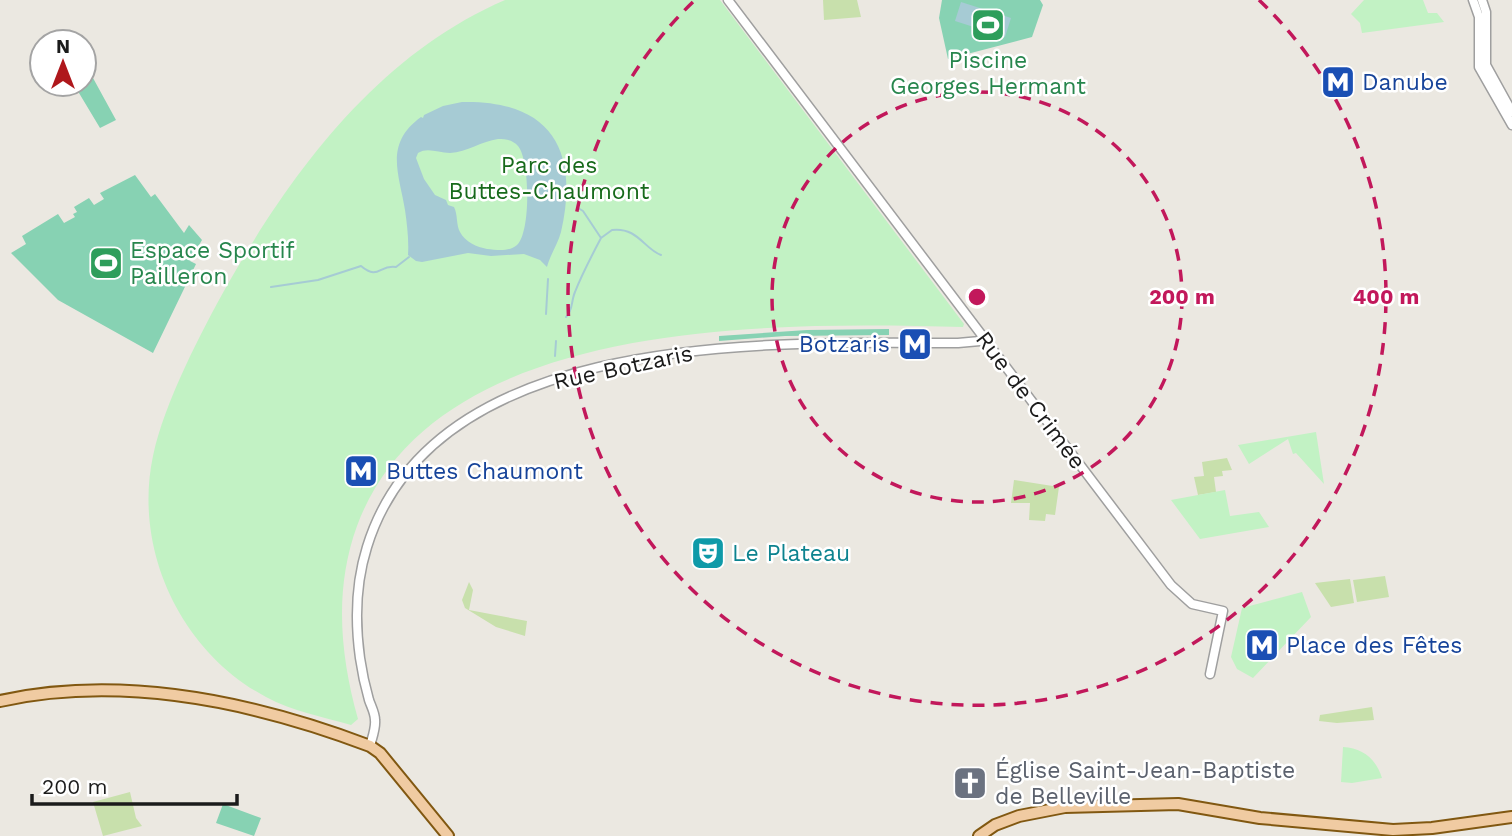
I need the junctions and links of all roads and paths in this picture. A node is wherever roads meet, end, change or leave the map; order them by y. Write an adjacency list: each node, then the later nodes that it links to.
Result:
1 (728, 0): 6 (street, Rue de Crimée)
2 (1473, 0): 5 (street)
3 (1482, 0): 4 (street)
4 (1512, 112)
5 (1512, 125)
6 (985, 337): 7 (street, Rue de Crimée); 9 (street, Rue Botzaris)
7 (1210, 674)
8 (0, 701): 9 (main road)
9 (370, 746): 11 (main road)
10 (1512, 817): 12 (main road)
11 (448, 836)
12 (979, 836)

